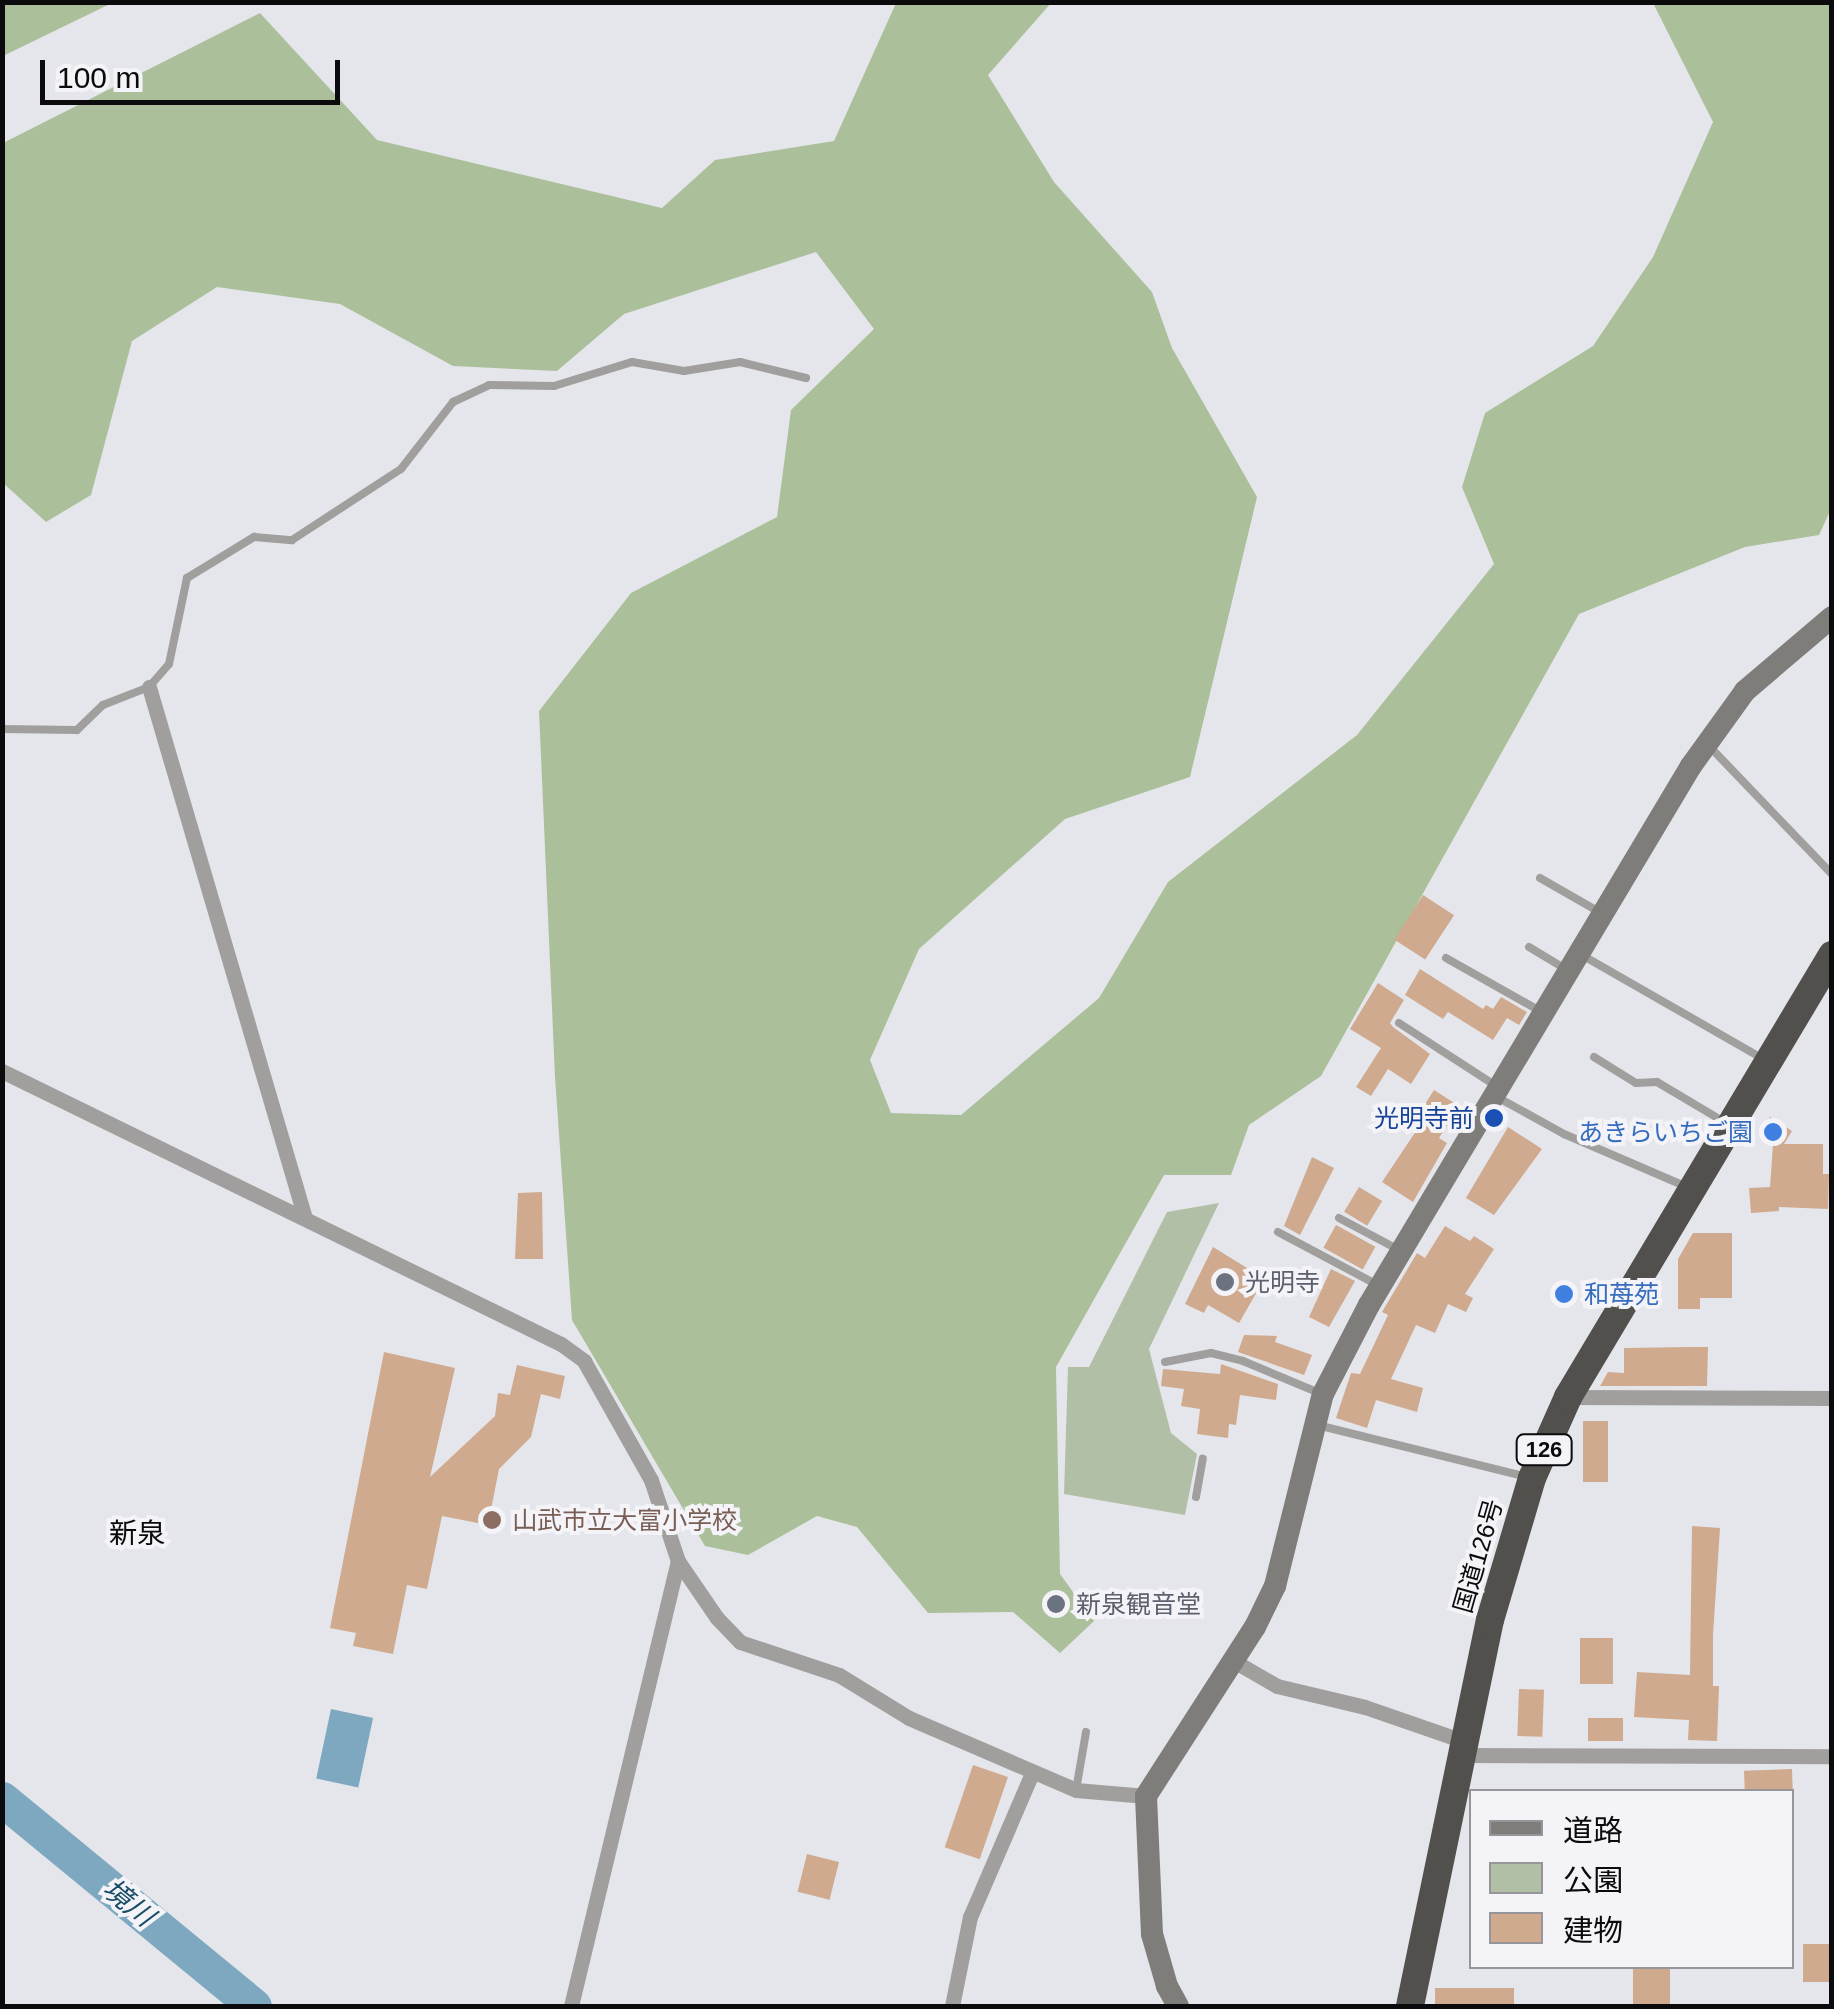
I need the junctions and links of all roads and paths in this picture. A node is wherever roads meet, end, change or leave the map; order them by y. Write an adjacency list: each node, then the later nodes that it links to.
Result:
1 (806, 378): 3 (lane)
2 (1832, 617): 5 (street)
3 (149, 687): 4 (lane); 21 (street)
4 (2, 729)
5 (1706, 743): 6 (lane); 8 (street)
6 (1832, 874)
7 (1540, 878): 8 (lane)
8 (1604, 915): 12 (street)
9 (1529, 947): 12 (lane)
10 (1832, 955): 16 (highway, 国道126号 / 126)
11 (1446, 958): 13 (lane)
12 (1575, 963): 13 (street); 16 (lane)
13 (1545, 1014): 18 (street)
14 (1400, 1023): 18 (lane)
15 (1594, 1057): 19 (lane)
16 (1767, 1062): 19 (highway, 国道126号 / 126)
17 (2, 1071): 21 (street)
18 (1498, 1093): 20 (lane); 24 (street)
19 (1729, 1125): 20 (highway, 国道126号 / 126)
20 (1691, 1189): 28 (highway, 国道126号 / 126)
21 (304, 1218): 34 (street)
22 (1339, 1218): 24 (lane)
23 (1278, 1232): 25 (lane)
24 (1402, 1252): 25 (street)
25 (1380, 1286): 27 (street)
26 (1165, 1362): 27 (lane)
27 (1324, 1394): 30 (street)
28 (1568, 1397): 29 (street); 32 (highway, 国道126号 / 126)
29 (1832, 1398)
30 (1313, 1424): 32 (lane); 35 (street)
31 (1204, 1459): 33 (lane)
32 (1532, 1478): 37 (highway, 国道126号 / 126)
33 (1196, 1497)
34 (678, 1562): 39 (street); 42 (street)
35 (1232, 1660): 37 (street); 41 (street)
36 (1086, 1732): 40 (lane)
37 (1461, 1748): 38 (street); 45 (highway, 国道126号 / 126)
38 (1832, 1756)
39 (1032, 1773): 40 (street); 43 (street)
40 (1076, 1790): 41 (street)
41 (1146, 1796): 44 (street)
42 (571, 2006)
43 (952, 2006)
44 (1178, 2006)
45 (1410, 2006)

